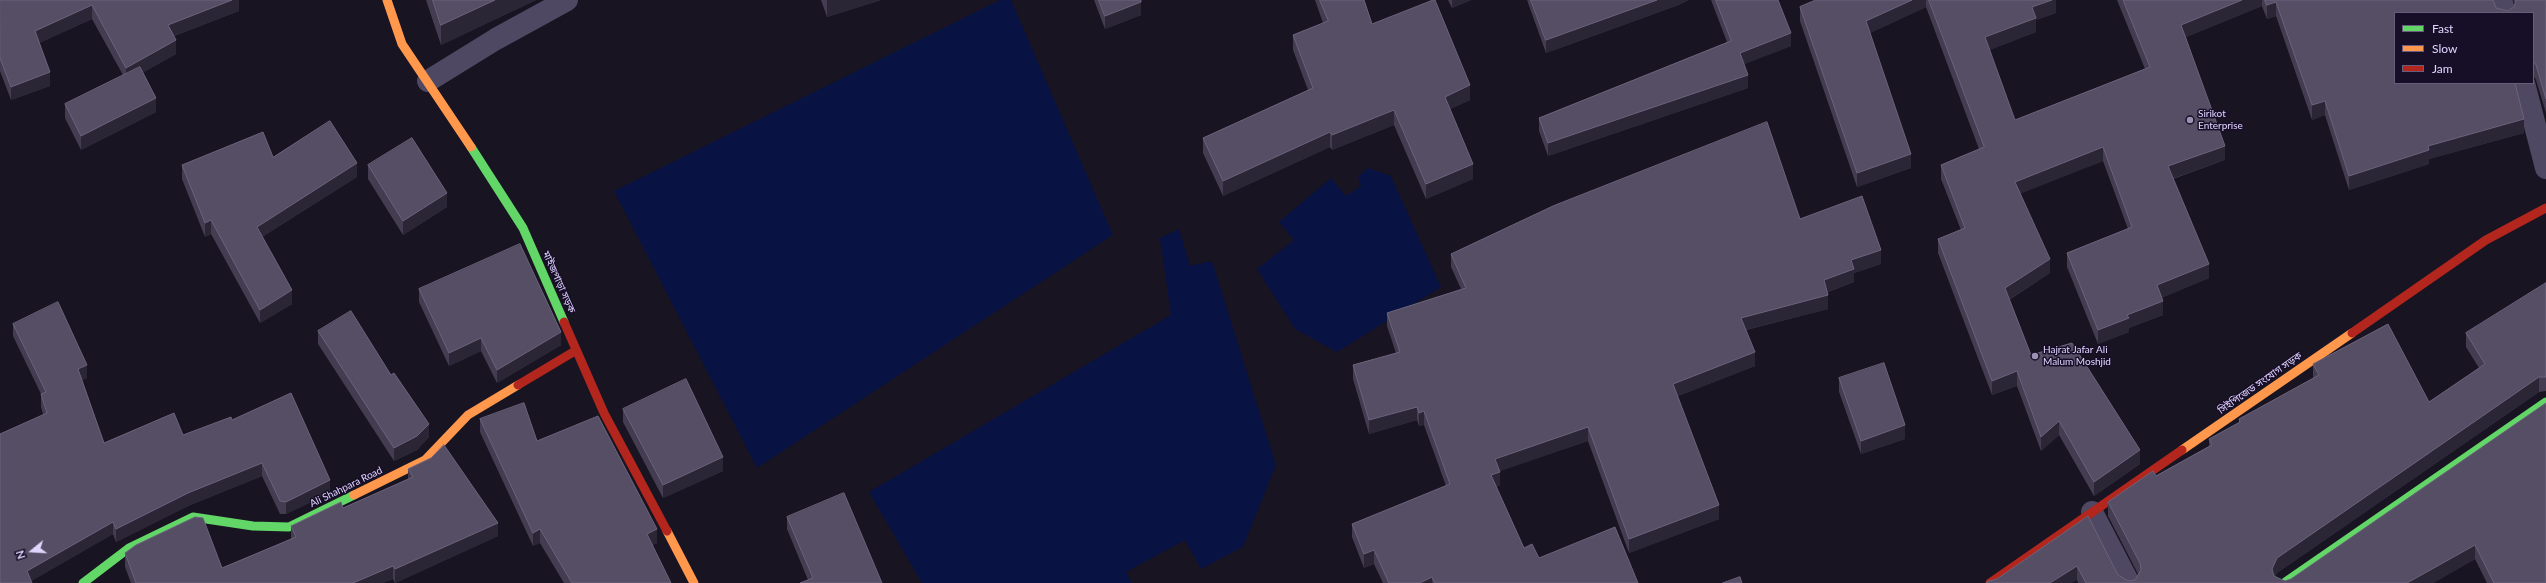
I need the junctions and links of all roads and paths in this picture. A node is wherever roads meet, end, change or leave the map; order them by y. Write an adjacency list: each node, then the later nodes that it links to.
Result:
1 (387, 0): 5 (street, মাইজপাড়া সড়ক)
2 (567, 0): 5 (street)
3 (2500, 0): 4 (street)
4 (2505, 12)
5 (428, 81): 9 (street, মাইজপাড়া সড়ক)
6 (2524, 84): 7 (street)
7 (2546, 168)
8 (2546, 208): 11 (street, সিইপিজেড সংযোগ সড়ক)
9 (575, 350): 12 (street, Ali Shahpara Road); 13 (street, মাইজপাড়া সড়ক)
10 (2546, 402): 16 (street)
11 (2092, 512): 14 (street, সিইপিজেড সংযোগ সড়ক); 15 (street)
12 (83, 583)
13 (694, 583)
14 (1990, 583)
15 (2129, 583)
16 (2284, 583)

